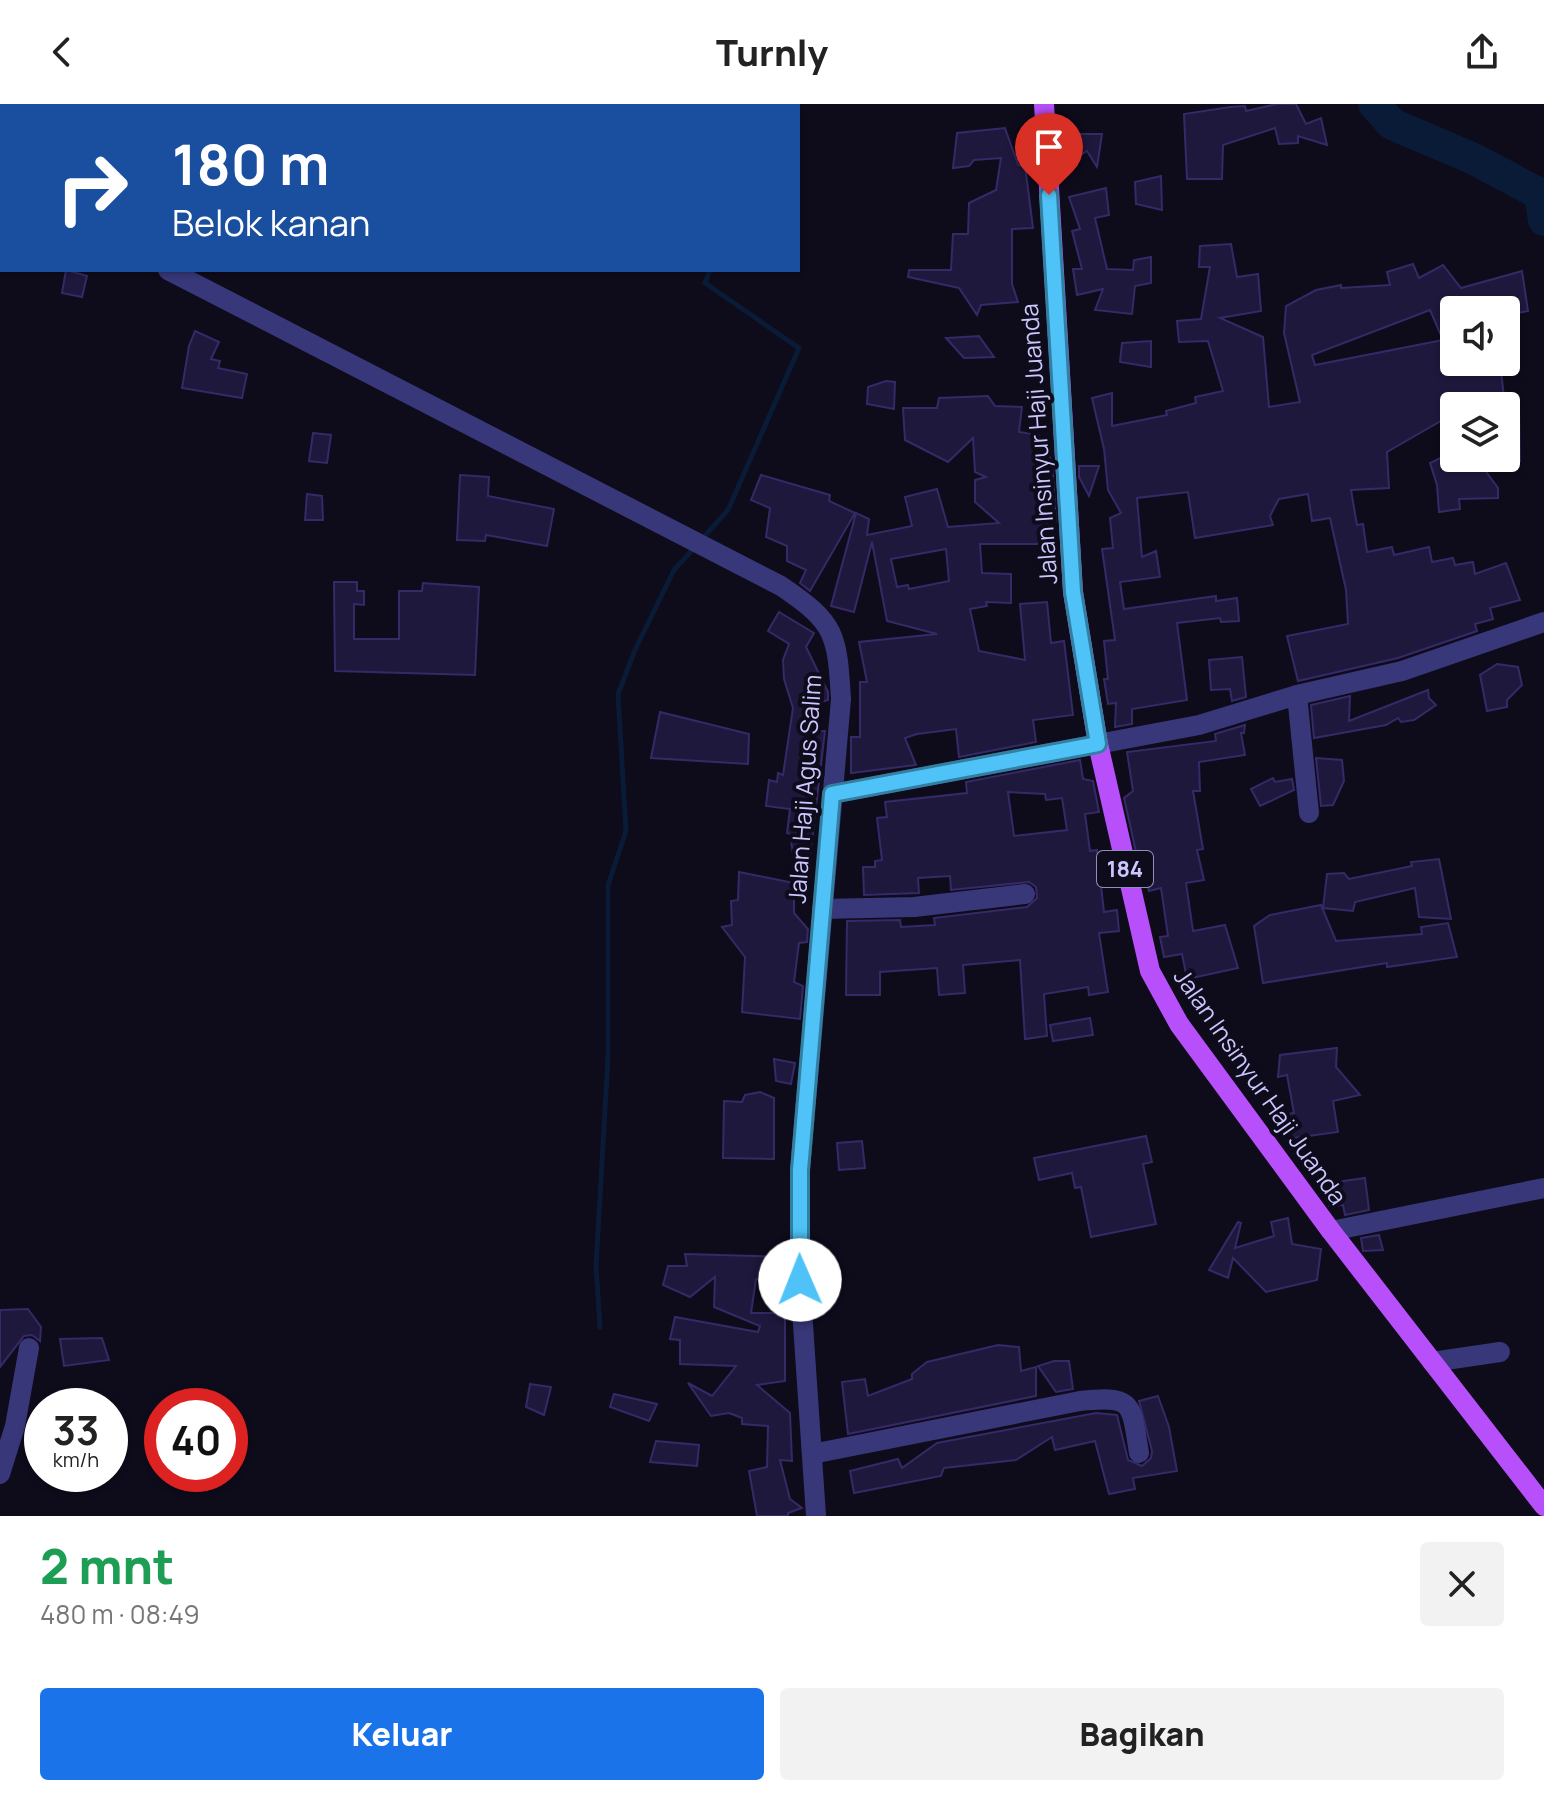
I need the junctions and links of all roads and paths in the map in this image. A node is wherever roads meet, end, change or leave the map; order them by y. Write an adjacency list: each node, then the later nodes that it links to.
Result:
1 (1044, 104): 5 (main road, Jalan Insinyur Haji Juanda / 184)
2 (172, 272): 6 (street, Jalan Haji Agus Salim)
3 (1544, 622): 4 (street)
4 (1297, 695): 5 (street); 7 (street)
5 (1098, 744): 6 (street); 11 (main road, Jalan Insinyur Haji Juanda / 184)
6 (832, 794): 9 (street, Jalan Haji Agus Salim)
7 (1309, 813)
8 (1025, 894): 9 (street)
9 (822, 909): 16 (street, Jalan Haji Agus Salim)
10 (1544, 1188): 11 (street)
11 (1331, 1231): 14 (main road, Jalan Insinyur Haji Juanda / 184)
12 (29, 1348): 17 (street)
13 (1500, 1352): 14 (street)
14 (1432, 1362): 18 (main road, Jalan Insinyur Haji Juanda / 184)
15 (1139, 1453): 16 (street)
16 (812, 1454): 19 (street, Jalan Haji Agus Salim)
17 (0, 1474)
18 (1544, 1506)
19 (816, 1516)

